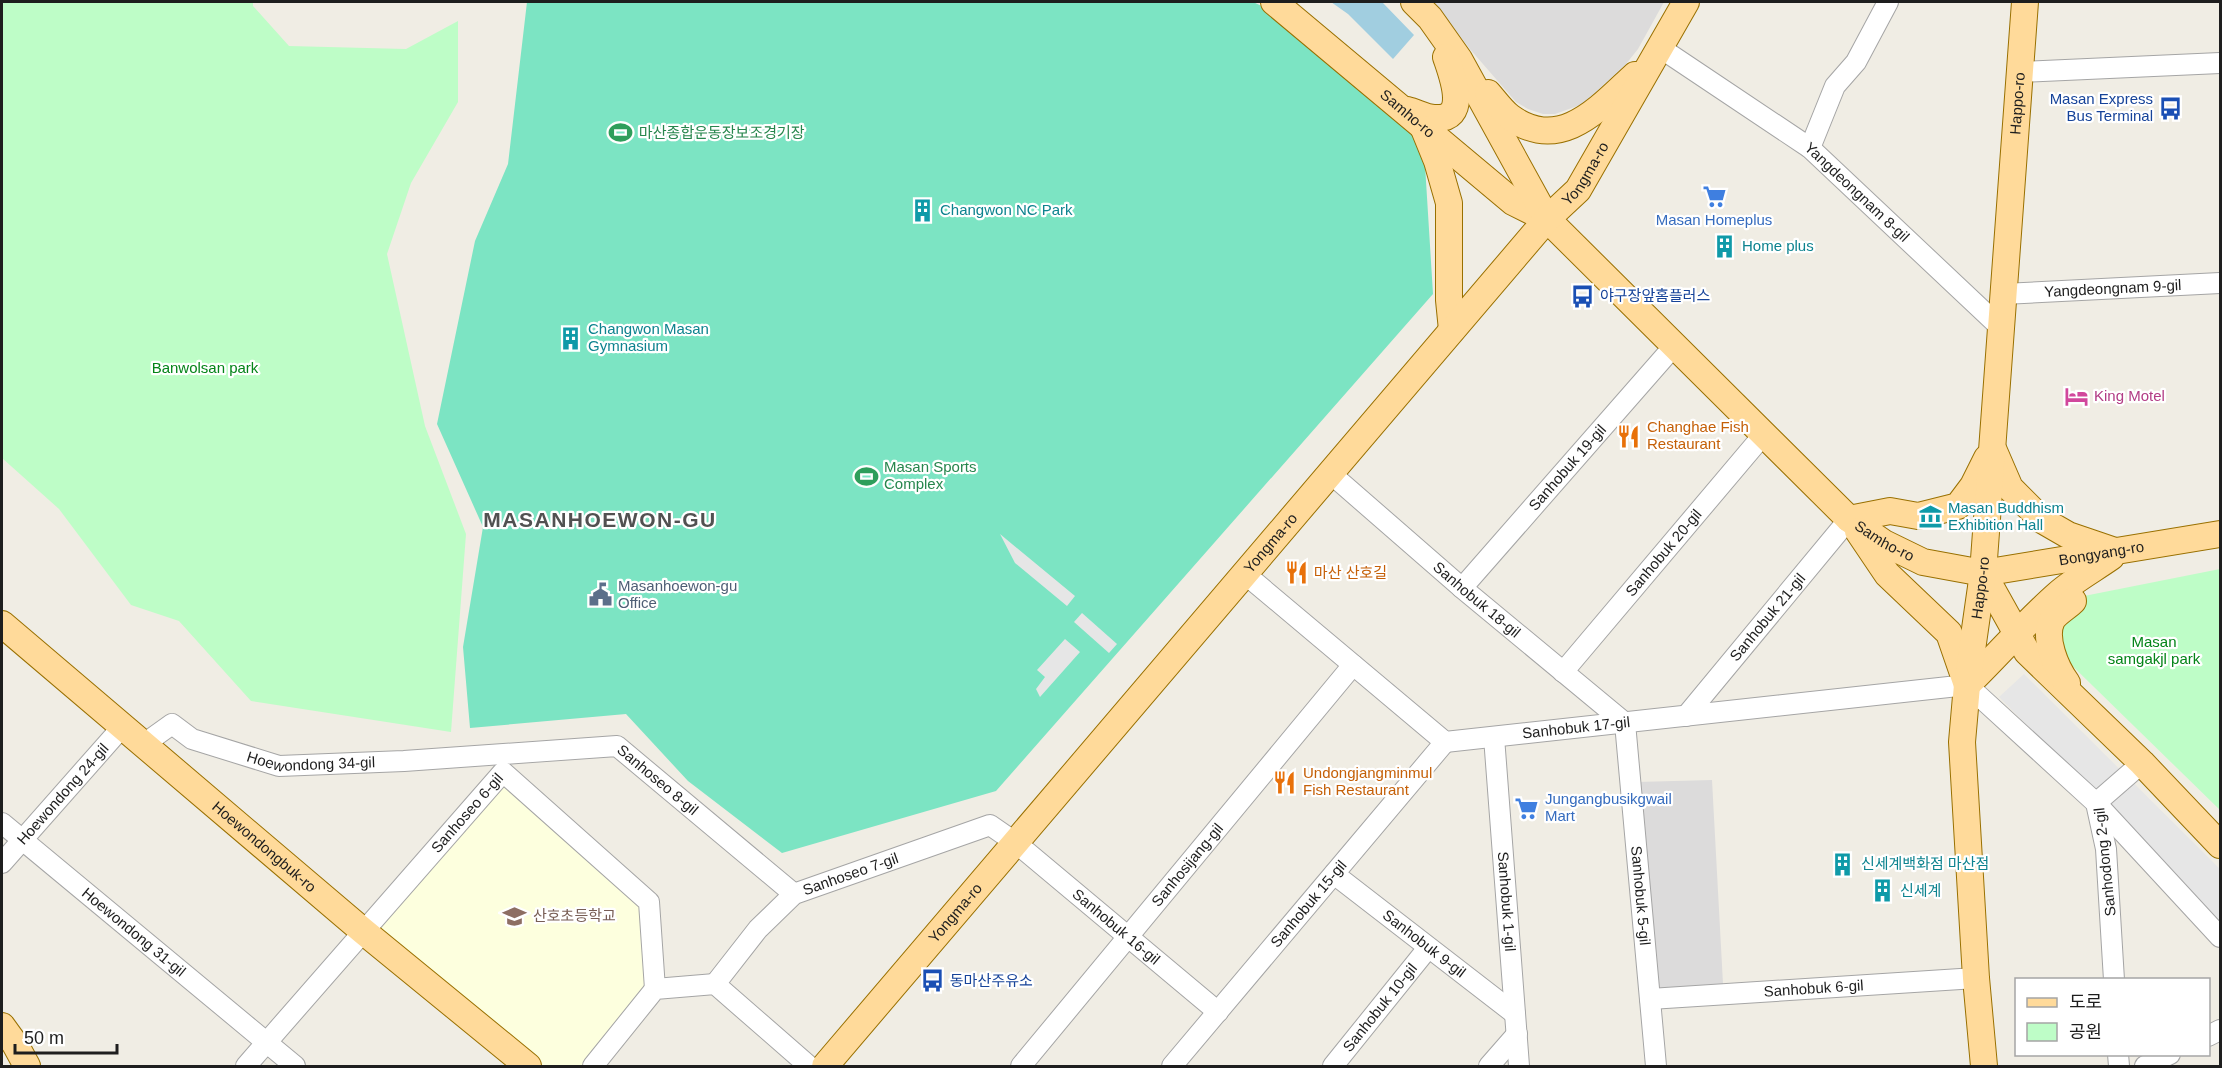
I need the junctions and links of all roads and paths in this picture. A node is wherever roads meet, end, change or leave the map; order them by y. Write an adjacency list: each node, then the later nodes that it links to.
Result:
1 (1274, 2): 11 (main road, Samho-ro)
2 (1414, 2): 6 (main road, Samho-ro)
3 (1686, 2): 7 (main road, Yongma-ro)
4 (1888, 2): 13 (street, Yangdeongnam 8-gil)
5 (2025, 2): 10 (main road, Happo-ro)
6 (1437, 28): 8 (main road, Samho-ro); 11 (main road)
7 (1656, 53): 8 (main road); 13 (street); 14 (main road, Yongma-ro)
8 (1459, 59): 14 (main road, Samho-ro)
9 (2220, 63): 10 (street)
10 (2019, 72): 16 (main road, Happo-ro)
11 (1401, 108): 12 (main road, Samho-ro)
12 (1423, 126): 14 (main road, Samho-ro); 18 (main road)
13 (1810, 148): 17 (street, Yangdeongnam 8-gil)
14 (1546, 219): 18 (main road, Yongma-ro); 19 (main road, Samho-ro)
15 (2220, 283): 16 (street, Yangdeongnam 9-gil)
16 (2003, 294): 17 (main road, Happo-ro)
17 (2000, 327): 21 (main road, Happo-ro)
18 (1452, 330): 22 (main road, Yongma-ro)
19 (1674, 346): 20 (main road, Samho-ro); 28 (street, Sanhobuk 19-gil)
20 (1764, 434): 23 (main road, Samho-ro); 32 (street, Sanhobuk 20-gil)
21 (1993, 447): 23 (main road); 25 (main road); 26 (main road, Happo-ro)
22 (1330, 473): 27 (main road, Yongma-ro); 28 (street, Sanhobuk 18-gil)
23 (1849, 519): 26 (main road, Samho-ro); 33 (main road); 35 (street, Sanhobuk 21-gil)
24 (2220, 534): 25 (main road, Bongyang-ro)
25 (2118, 552): 26 (main road, Bongyang-ro); 30 (main road); 34 (main road)
26 (1983, 573): 30 (main road); 33 (main road, Happo-ro)
27 (1245, 574): 31 (street); 47 (main road, Yongma-ro)
28 (1462, 588): 32 (street, Sanhobuk 18-gil)
29 (2, 624): 37 (main road, Hoewondongbuk-ro)
30 (2016, 633): 33 (main road); 34 (main road)
31 (1353, 665): 39 (street); 54 (street, Sanhosijang-gil)
32 (1563, 672): 36 (street, Sanhobuk 18-gil)
33 (1967, 685): 35 (street, Sanhobuk 17-gil); 44 (street); 56 (main road, Happo-ro)
34 (2087, 710): 42 (main road)
35 (1686, 716): 36 (street, Sanhobuk 17-gil)
36 (1625, 723): 38 (street, Sanhobuk 17-gil); 60 (street, Sanhobuk 5-gil)
37 (123, 726): 40 (main road, Hoewondongbuk-ro); 46 (street, Hoewondong 24-gil)
38 (1494, 737): 39 (street, Sanhobuk 17-gil); 62 (street, Sanhobuk 1-gil)
39 (1446, 742): 50 (street, Sanhobuk 15-gil)
40 (144, 744): 41 (street, Hoewondong 34-gil); 52 (main road, Hoewondongbuk-ro)
41 (492, 755): 43 (street); 51 (street, Sanhoseo 8-gil)
42 (2142, 763): 44 (street, Sanhodong 2-gil); 48 (main road)
43 (503, 772): 52 (street, Sanhoseo 6-gil); 59 (street, Sanhoseo 6-gil)
44 (2096, 803): 53 (street); 57 (street, Sanhodong 2-gil)
45 (2, 823): 46 (street, Hoewondong 31-gil)
46 (22, 840): 49 (street, Hoewondong 24-gil); 65 (street, Hoewondong 31-gil)
47 (1016, 843): 51 (street, Sanhoseo 7-gil); 54 (street, Sanhobuk 16-gil); 73 (main road, Yongma-ro)
48 (2220, 844)
49 (2, 863)
50 (1334, 874): 55 (street, Sanhobuk 9-gil); 61 (street, Sanhobuk 15-gil)
51 (794, 894): 58 (street, Sanhoseo 7-gil)
52 (363, 931): 65 (street, Sanhoseo 6-gil); 70 (main road, Hoewondongbuk-ro)
53 (2220, 937)
54 (1127, 938): 61 (street, Sanhobuk 16-gil); 74 (street, Sanhosijang-gil)
55 (1428, 948): 62 (street, Sanhobuk 9-gil); 76 (street, Sanhobuk 10-gil)
56 (1976, 978): 60 (street, Sanhobuk 6-gil); 80 (main road, Happo-ro)
57 (2114, 978)
58 (715, 984): 59 (street); 72 (street)
59 (655, 989): 71 (street)
60 (1650, 999): 79 (street, Sanhobuk 5-gil)
61 (1218, 1012): 75 (street, Sanhobuk 15-gil)
62 (1515, 1014): 64 (street, Sanhobuk 1-gil)
63 (2, 1026): 67 (main road)
64 (1517, 1034): 77 (street); 78 (street, Sanhobuk 1-gil)
65 (266, 1042): 68 (street, Sanhoseo 6-gil); 69 (street, Hoewondong 31-gil)
66 (2166, 1056): 81 (street)
67 (27, 1066)
68 (246, 1066)
69 (295, 1066)
70 (528, 1066)
71 (593, 1066)
72 (809, 1066)
73 (825, 1066)
74 (1021, 1066)
75 (1172, 1066)
76 (1333, 1066)
77 (1489, 1066)
78 (1520, 1066)
79 (1656, 1066)
80 (1984, 1066)
81 (2145, 1066)

